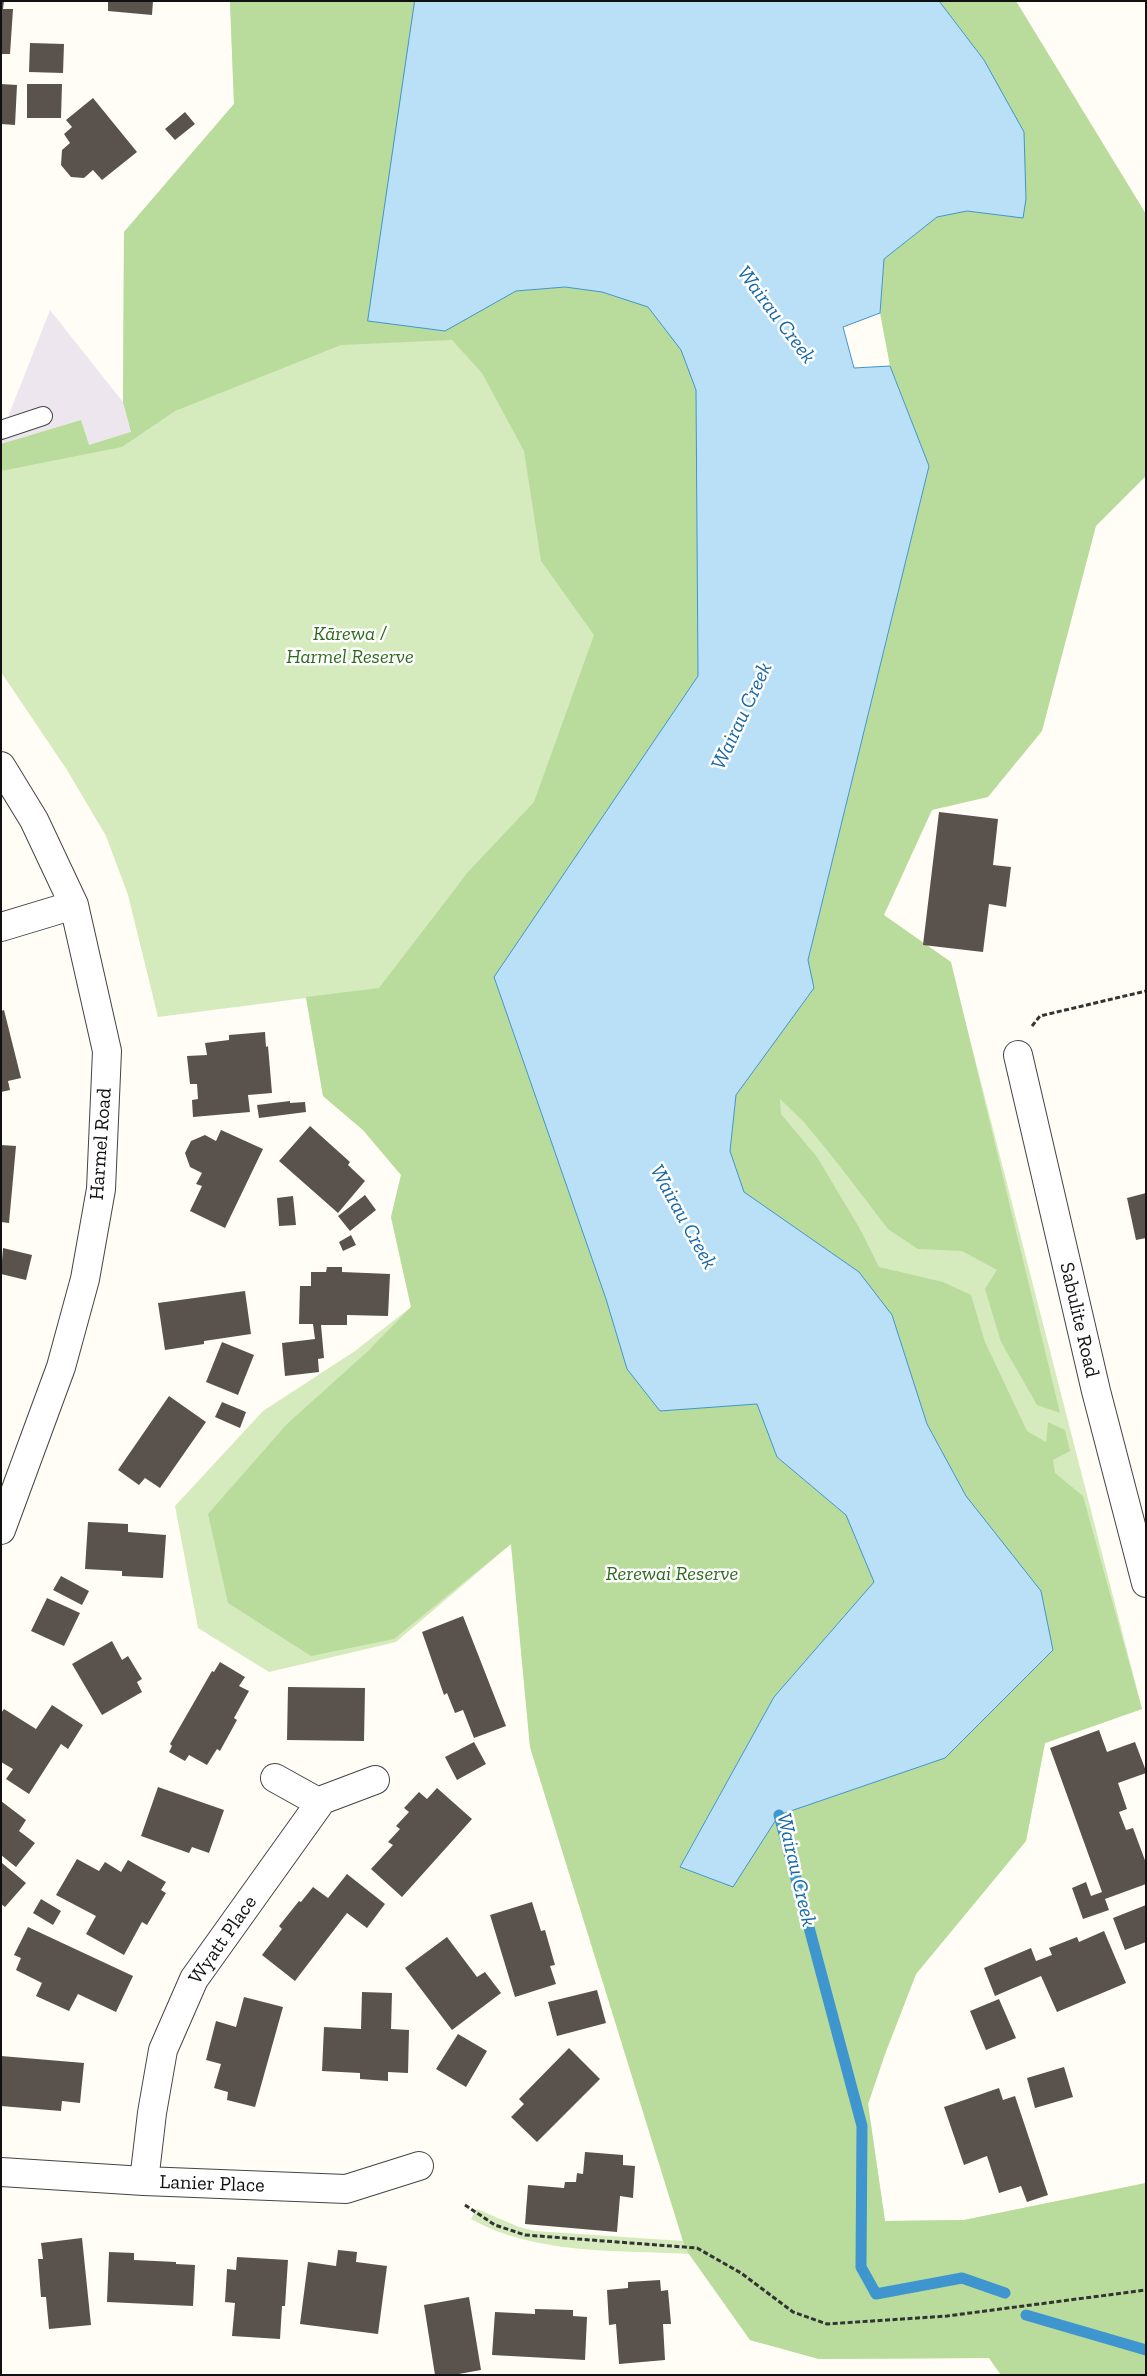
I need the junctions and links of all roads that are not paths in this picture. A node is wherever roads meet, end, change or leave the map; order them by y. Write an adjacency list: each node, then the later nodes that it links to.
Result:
1 (43, 416): 2 (lane)
2 (1, 430)
3 (1, 766): 4 (street, Harmel Road)
4 (74, 905): 5 (street); 7 (street, Harmel Road)
5 (1, 927)
6 (1018, 1056): 8 (street, Sabulite Road)
7 (1, 1530)
8 (1146, 1583)
9 (275, 1778): 11 (street)
10 (375, 1780): 11 (street, Wyatt Place)
11 (320, 1803): 14 (street, Wyatt Place)
12 (419, 2166): 14 (street, Lanier Place)
13 (1, 2172): 14 (street, Lanier Place)
14 (144, 2181)

